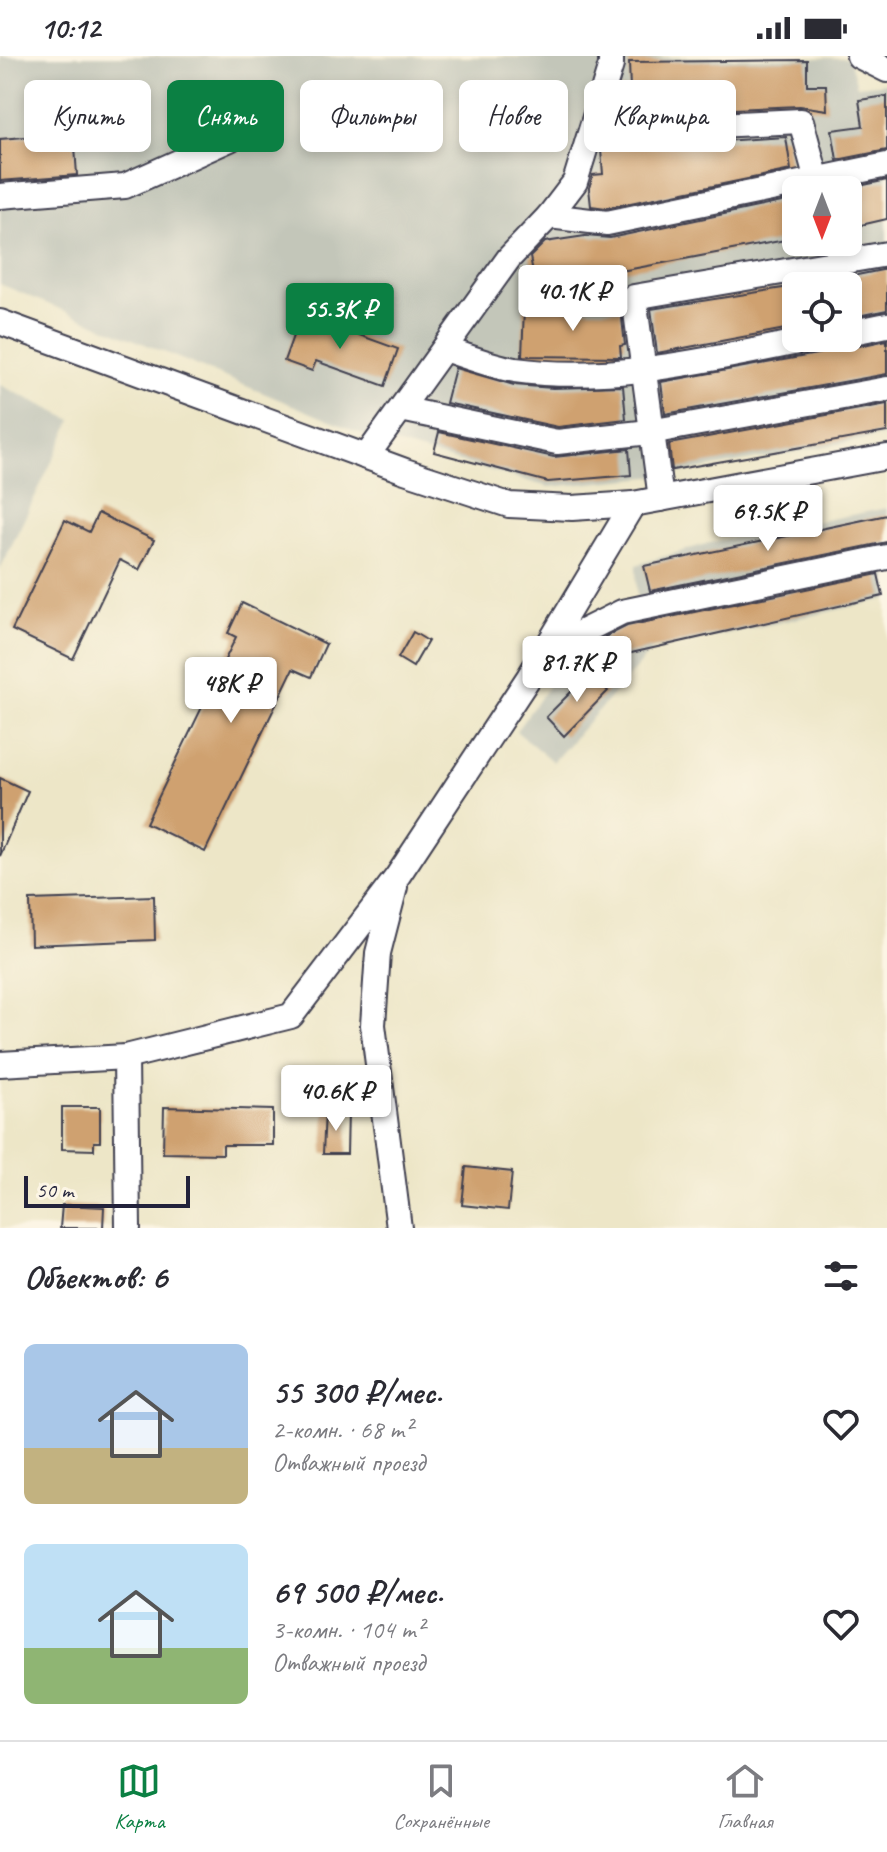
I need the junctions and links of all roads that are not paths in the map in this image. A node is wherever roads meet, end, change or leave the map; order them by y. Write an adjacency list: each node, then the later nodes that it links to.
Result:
1 (611, 56): 4 (street)
2 (859, 56): 3 (street)
3 (887, 70)
4 (605, 80)
5 (736, 124): 9 (street)
6 (201, 152): 12 (street)
7 (585, 152): 13 (street)
8 (887, 165): 10 (street)
9 (816, 176)
10 (836, 176)
11 (782, 187): 13 (street)
12 (0, 196)
13 (549, 216): 19 (street)
14 (887, 254): 20 (street)
15 (0, 322): 24 (street)
16 (887, 325): 17 (street)
17 (862, 330)
18 (782, 345): 20 (street)
19 (444, 349): 20 (street); 22 (street)
20 (643, 372): 23 (street)
21 (887, 389): 23 (street)
22 (401, 409): 23 (street); 24 (street)
23 (650, 432): 26 (street)
24 (366, 457): 27 (street)
25 (887, 457): 26 (street)
26 (661, 499): 27 (street)
27 (633, 504): 29 (street)
28 (887, 557): 29 (street)
29 (529, 677): 30 (street)
30 (397, 877): 31 (street); 34 (street)
31 (126, 1057): 32 (street); 33 (street)
32 (0, 1064)
33 (128, 1228)
34 (399, 1228)

